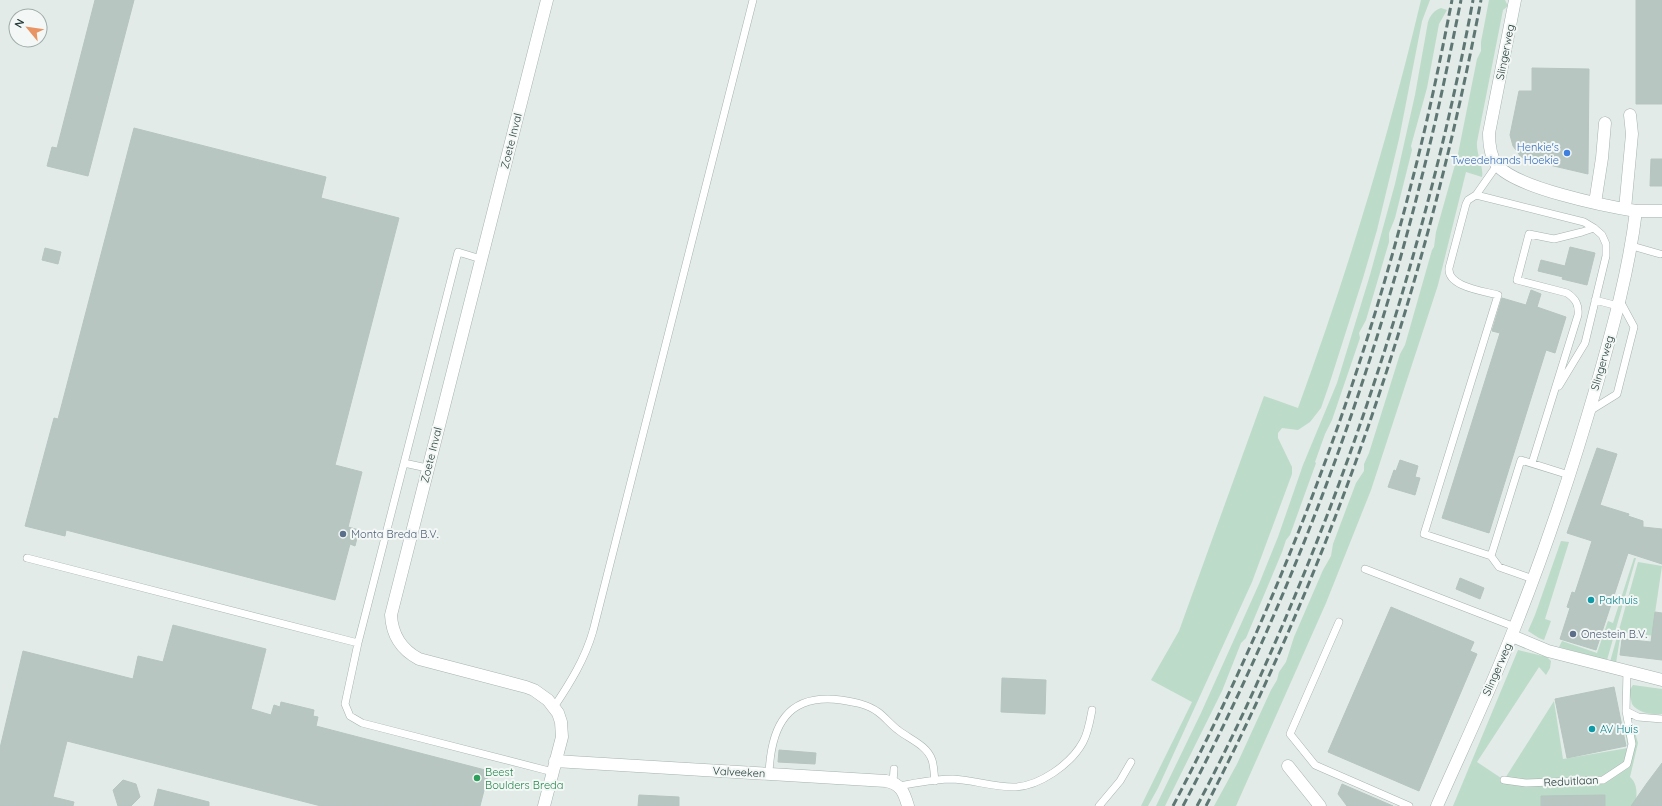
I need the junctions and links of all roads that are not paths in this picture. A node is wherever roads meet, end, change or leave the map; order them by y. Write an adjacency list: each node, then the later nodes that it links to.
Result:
1 (547, 0): 14 (street, Zoete Inval)
2 (753, 0): 32 (lane)
3 (1515, 0): 6 (street, Slingerweg)
4 (1630, 115): 9 (street, Slingerweg)
5 (1604, 123): 8 (street)
6 (1497, 165): 7 (lane); 8 (street)
7 (1476, 195): 11 (lane); 23 (lane)
8 (1595, 203): 9 (street)
9 (1631, 210): 10 (street); 12 (street, Slingerweg)
10 (1662, 211)
11 (1594, 228): 15 (lane); 17 (lane)
12 (1632, 246): 13 (lane); 16 (street, Slingerweg)
13 (1660, 254)
14 (481, 258): 19 (lane); 21 (street, Zoete Inval)
15 (1595, 300): 16 (lane); 17 (lane)
16 (1619, 303): 18 (street, Slingerweg); 18 (lane)
17 (1553, 397): 20 (lane)
18 (1588, 412): 22 (street, Slingerweg)
19 (404, 463): 21 (lane); 29 (lane)
20 (1532, 463): 22 (lane); 23 (lane)
21 (427, 468): 32 (street, Zoete Inval)
22 (1569, 474): 26 (street, Slingerweg)
23 (1491, 556): 26 (lane)
24 (27, 558): 29 (lane)
25 (1365, 569): 28 (lane)
26 (1533, 579): 28 (street, Slingerweg)
27 (1338, 622): 48 (lane)
28 (1513, 631): 30 (street); 49 (street, Slingerweg)
29 (358, 643): 37 (lane)
30 (1627, 671): 31 (street); 34 (lane, Reduitlaan)
31 (1662, 680)
32 (554, 707): 37 (street, Zoete Inval)
33 (1092, 710): 42 (lane)
34 (1626, 710): 35 (lane); 41 (lane, Reduitlaan)
35 (1662, 719)
36 (1131, 762): 46 (lane)
37 (554, 766): 40 (street, Valveeken); 44 (street, Zoete Inval)
38 (1288, 766): 47 (street)
39 (894, 769): 43 (lane)
40 (769, 774): 42 (lane); 43 (street, Valveeken)
41 (1504, 780)
42 (936, 781): 43 (lane)
43 (895, 784): 45 (street)
44 (544, 806)
45 (908, 806)
46 (1099, 806)
47 (1320, 806)
48 (1409, 806)
49 (1437, 806)

